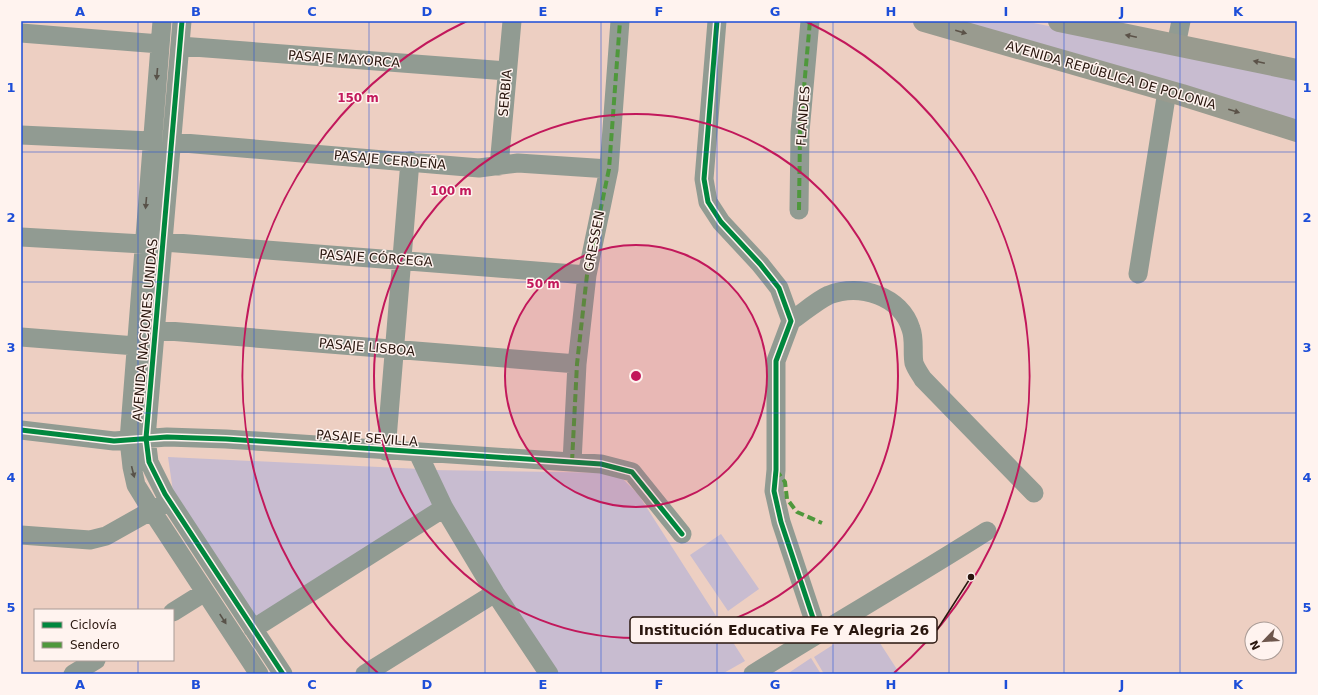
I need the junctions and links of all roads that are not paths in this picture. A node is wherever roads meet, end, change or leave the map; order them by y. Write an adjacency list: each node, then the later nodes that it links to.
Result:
1 (162, 21): 11 (street, AVENIDA NACIONES UNIDAS)
2 (182, 21): 13 (street, AVENIDA NACIONES UNIDAS)
3 (512, 21): 15 (street, SERBIA)
4 (620, 21): 23 (street, GRESSEN)
5 (717, 21): 31 (street)
6 (810, 21): 24 (street, FLANDES)
7 (924, 21): 16 (main road, AVENIDA REPÚBLICA DE POLONIA, one-way to 16)
8 (1060, 21): 12 (main road, one-way to 8)
9 (1181, 21): 12 (street)
10 (21, 33): 11 (street)
11 (160, 44): 19 (street, AVENIDA NACIONES UNIDAS, one-way to 19)
12 (1176, 45): 14 (main road, one-way to 12)
13 (180, 46): 15 (street, PASAJE MAYORCA); 20 (street, AVENIDA NACIONES UNIDAS)
14 (1297, 70)
15 (507, 72): 22 (street, SERBIA)
16 (1167, 91): 17 (main road, AVENIDA REPÚBLICA DE POLONIA, one-way to 17); 29 (street)
17 (1297, 131)
18 (21, 135): 19 (street)
19 (152, 141): 27 (street, AVENIDA NACIONES UNIDAS, one-way to 27)
20 (172, 142): 21 (street, PASAJE CERDEÑA); 26 (street, AVENIDA NACIONES UNIDAS)
21 (410, 161): 22 (street, PASAJE CERDEÑA); 28 (street)
22 (499, 166): 23 (street, PASAJE CERDEÑA)
23 (609, 168): 30 (street, GRESSEN)
24 (799, 210)
25 (21, 238): 27 (street)
26 (164, 242): 28 (street, PASAJE CÓRCEGA); 32 (street, AVENIDA NACIONES UNIDAS)
27 (143, 244): 34 (street, AVENIDA NACIONES UNIDAS)
28 (401, 260): 30 (street, PASAJE CÓRCEGA); 35 (street)
29 (1138, 274)
30 (587, 275): 36 (street, GRESSEN)
31 (791, 321): 42 (street); 53 (street)
32 (156, 330): 35 (street, PASAJE LISBOA); 38 (street, AVENIDA NACIONES UNIDAS)
33 (21, 337): 34 (street)
34 (136, 346): 38 (street, AVENIDA NACIONES UNIDAS)
35 (394, 349): 36 (street, PASAJE LISBOA); 39 (street)
36 (577, 364): 41 (street, GRESSEN)
37 (21, 430): 38 (street, PASAJE SEVILLA)
38 (138, 439): 39 (street, PASAJE SEVILLA); 43 (street, AVENIDA NACIONES UNIDAS); 45 (street, AVENIDA NACIONES UNIDAS, one-way to 45)
39 (386, 451): 40 (street, PASAJE SEVILLA)
40 (418, 453): 41 (street, PASAJE SEVILLA); 44 (street)
41 (572, 462): 47 (street, PASAJE SEVILLA)
42 (1034, 493)
43 (169, 501): 45 (street); 52 (street, AVENIDA NACIONES UNIDAS)
44 (444, 508): 50 (street); 52 (street)
45 (152, 511): 48 (street); 49 (street, AVENIDA NACIONES UNIDAS)
46 (987, 531): 53 (street)
47 (682, 534)
48 (21, 535)
49 (205, 592): 51 (street); 56 (street, AVENIDA NACIONES UNIDAS, one-way to 56)
50 (495, 593): 58 (street); 59 (street)
51 (174, 611)
52 (253, 629): 57 (street, AVENIDA NACIONES UNIDAS)
53 (818, 633): 60 (street)
54 (94, 661): 55 (street)
55 (74, 674)
56 (259, 674)
57 (283, 674)
58 (366, 674)
59 (549, 674)
60 (753, 674)

